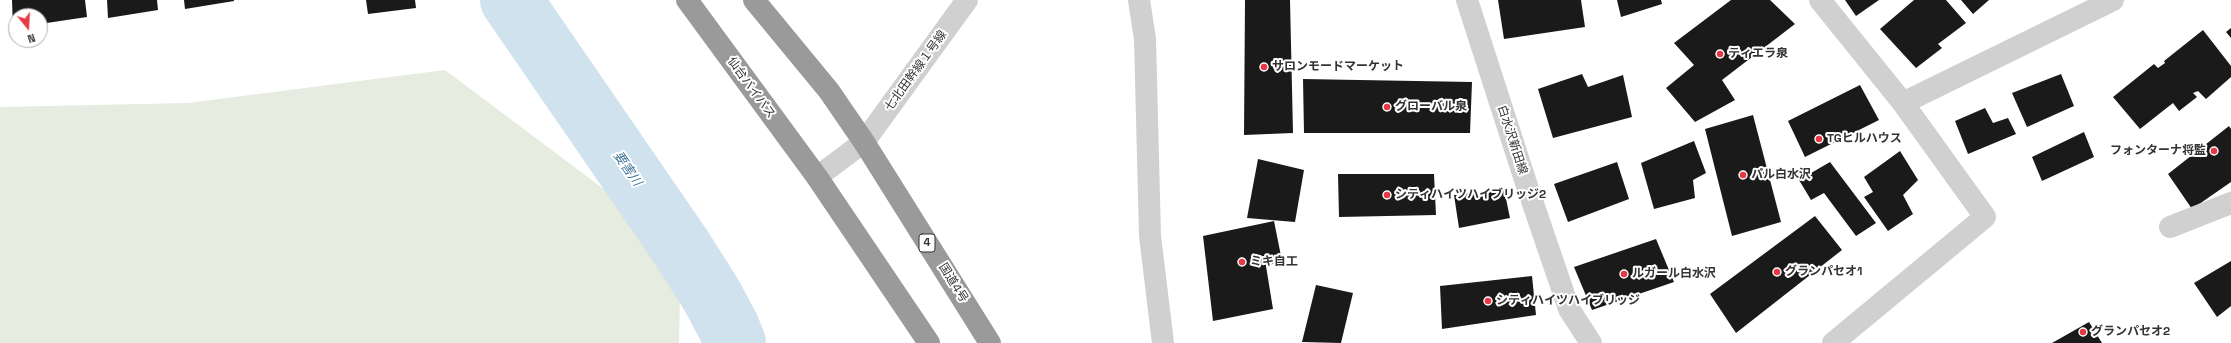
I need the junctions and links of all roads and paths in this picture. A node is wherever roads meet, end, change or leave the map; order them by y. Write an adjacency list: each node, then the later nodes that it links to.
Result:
1 (686, 0): 11 (highway, 仙台バイパス)
2 (754, 0): 10 (highway, 4)
3 (967, 0): 10 (street, 七北田幹線１号線)
4 (1139, 0): 16 (street)
5 (1467, 0): 17 (street, 白水沢新田線)
6 (1820, 0): 9 (street)
7 (2113, 0): 8 (street)
8 (2078, 7): 9 (street)
9 (1903, 103): 18 (street)
10 (864, 142): 11 (street, 七北田幹線１号線); 15 (highway, 国道4号 / 4)
11 (817, 177): 14 (highway)
12 (2231, 203): 13 (street)
13 (2170, 227)
14 (929, 343)
15 (990, 343)
16 (1162, 343)
17 (1591, 343)
18 (1833, 343)

